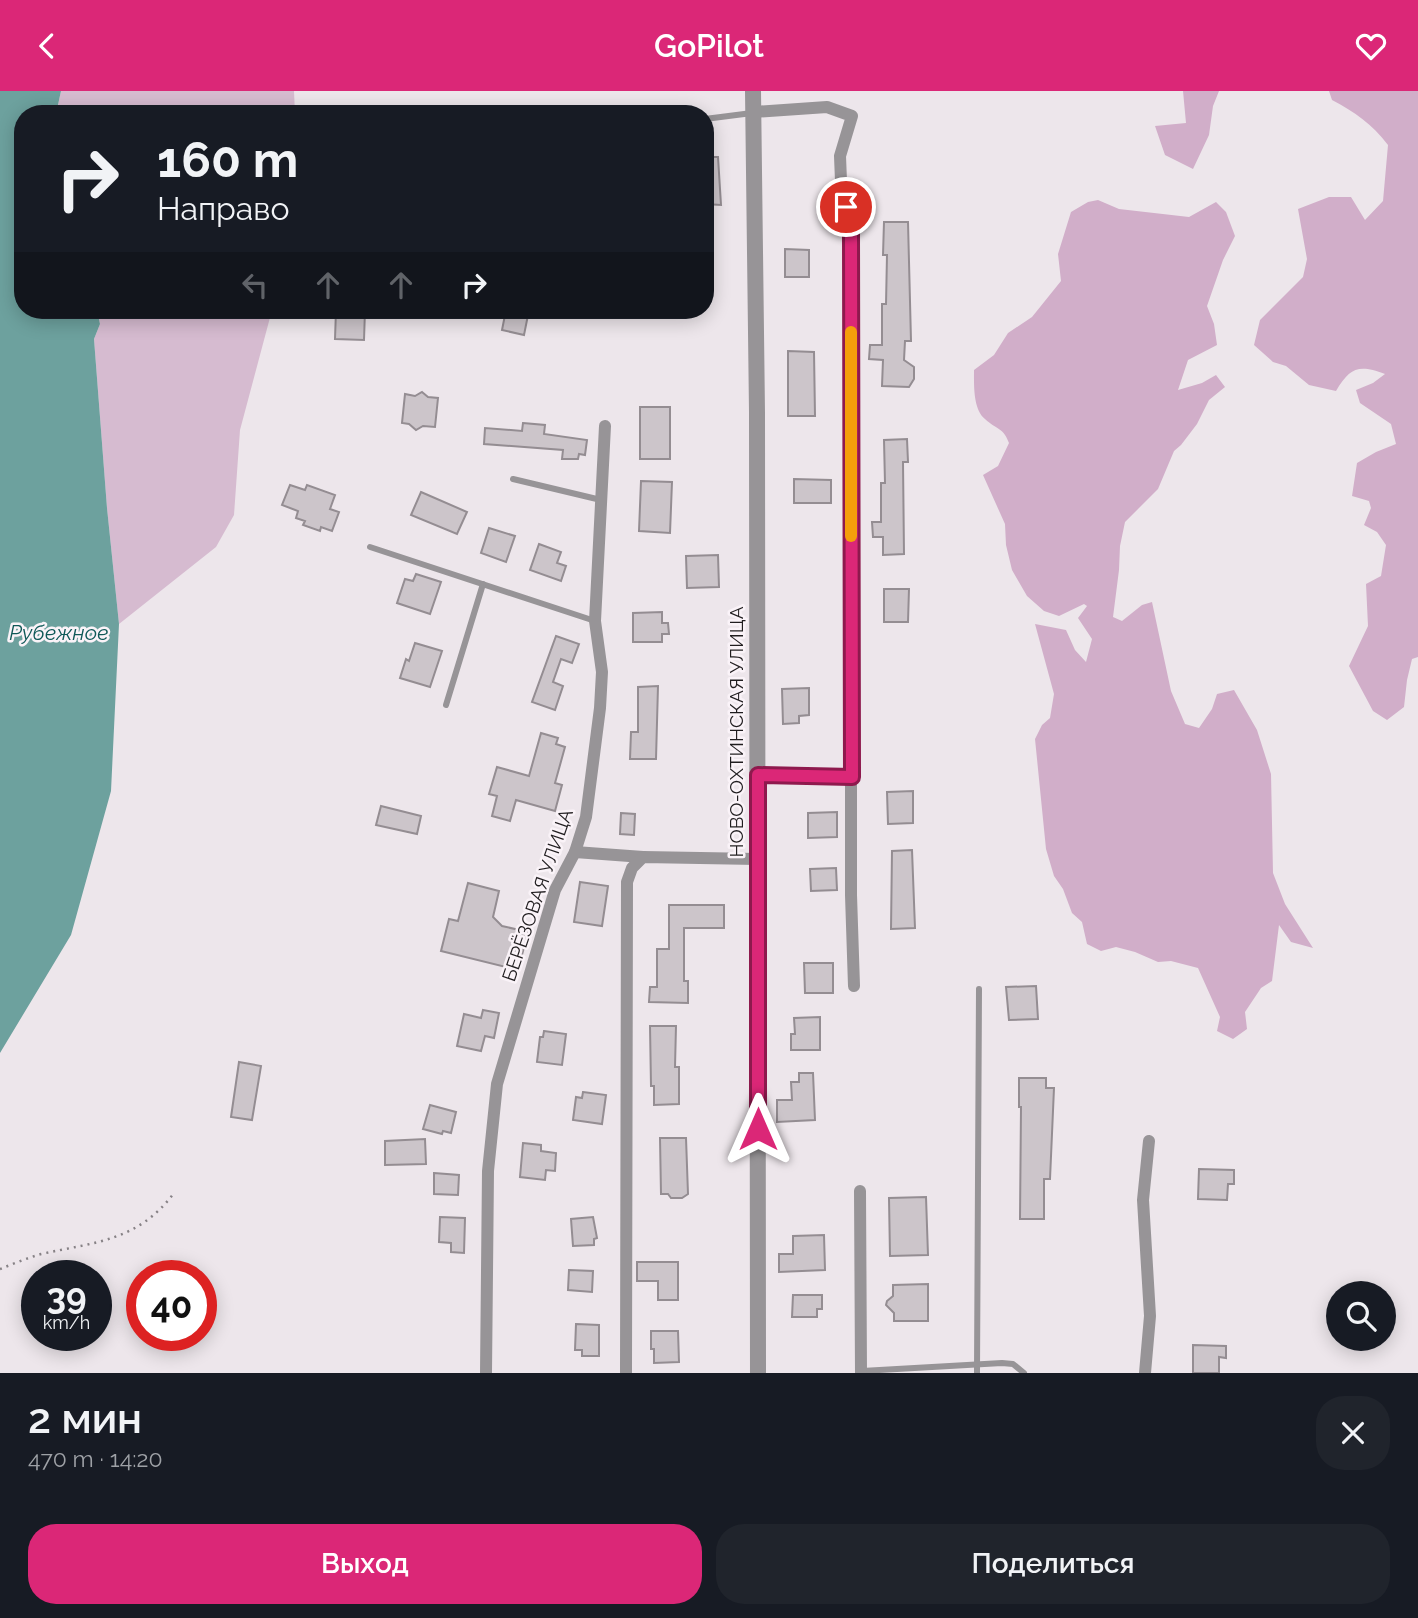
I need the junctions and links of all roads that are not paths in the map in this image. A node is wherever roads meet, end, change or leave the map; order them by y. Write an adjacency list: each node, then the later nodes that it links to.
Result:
1 (753, 91): 2 (street, НОВО-ОХТИНСКАЯ УЛИЦА)
2 (754, 113): 3 (lane); 11 (street, НОВО-ОХТИНСКАЯ УЛИЦА); 12 (street)
3 (714, 118)
4 (605, 426): 6 (street, БЕРЁЗОВАЯ УЛИЦА)
5 (513, 479): 6 (lane)
6 (601, 500): 9 (street, БЕРЁЗОВАЯ УЛИЦА)
7 (370, 547): 8 (lane)
8 (483, 584): 9 (lane); 10 (lane)
9 (595, 621): 13 (street, БЕРЁЗОВАЯ УЛИЦА)
10 (446, 705)
11 (758, 775): 12 (lane); 15 (street, НОВО-ОХТИНСКАЯ УЛИЦА)
12 (852, 777): 16 (street)
13 (575, 852): 14 (street); 22 (street, БЕРЁЗОВАЯ УЛИЦА)
14 (643, 857): 15 (street); 23 (street)
15 (757, 859): 24 (street, НОВО-ОХТИНСКАЯ УЛИЦА)
16 (854, 986)
17 (979, 989): 20 (lane)
18 (1149, 1141): 27 (street)
19 (860, 1191): 21 (street)
20 (977, 1364): 21 (lane); 25 (lane); 26 (lane)
21 (861, 1372)
22 (486, 1373)
23 (626, 1373)
24 (758, 1373)
25 (977, 1373)
26 (1024, 1373)
27 (1145, 1373)

